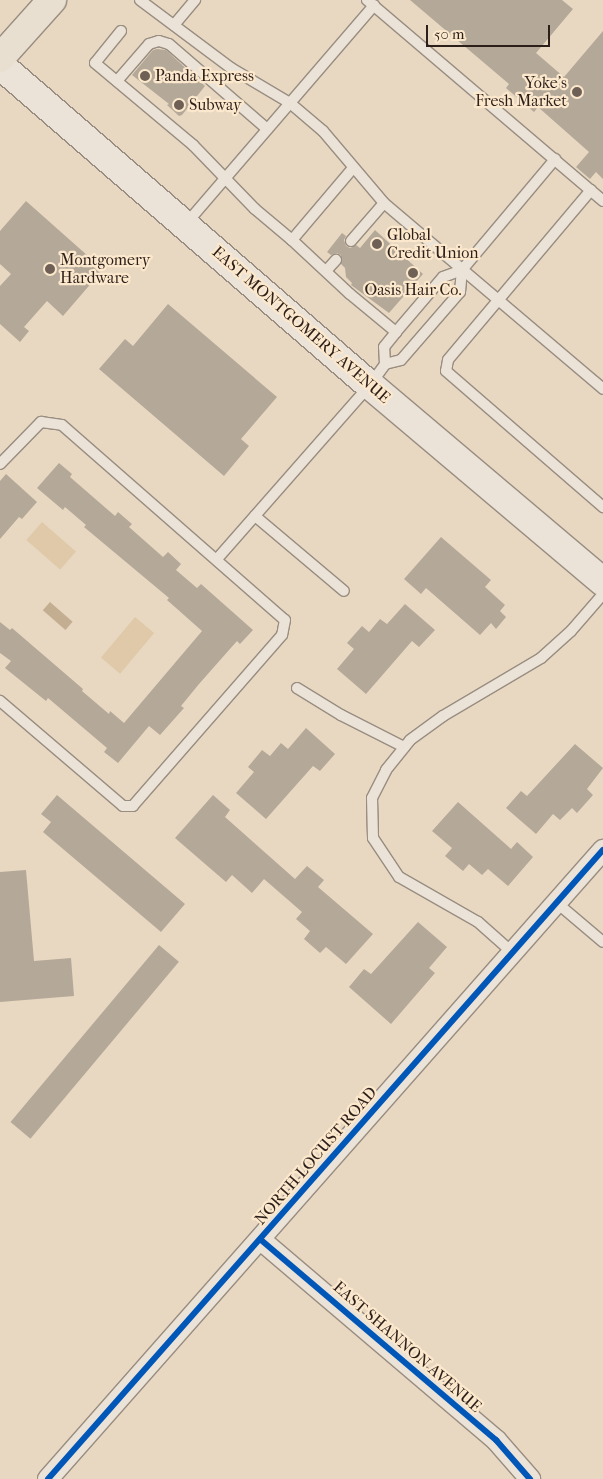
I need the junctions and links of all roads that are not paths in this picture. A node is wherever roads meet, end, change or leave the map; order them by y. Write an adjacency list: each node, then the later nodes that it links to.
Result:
1 (52, 0): 7 (main road)
2 (140, 0): 5 (lane)
3 (195, 0): 5 (lane)
4 (370, 3): 10 (lane); 12 (lane)
5 (174, 25): 10 (lane)
6 (121, 31): 9 (lane)
7 (0, 58)
8 (0, 65): 18 (main road, EAST MONTGOMERY AVENUE)
9 (117, 81): 11 (lane); 14 (lane)
10 (290, 103): 11 (lane); 13 (lane)
11 (267, 128): 14 (lane)
12 (555, 159): 15 (lane); 22 (lane)
13 (353, 168): 17 (lane); 19 (lane)
14 (225, 177): 18 (lane); 19 (lane)
15 (590, 190): 16 (lane); 24 (lane)
16 (603, 201)
17 (384, 203): 20 (lane); 22 (lane)
18 (185, 225): 26 (main road, EAST MONTGOMERY AVENUE)
19 (292, 240): 23 (lane)
20 (351, 241)
21 (336, 260): 23 (lane)
22 (462, 270): 24 (lane); 25 (lane); 26 (lane)
23 (326, 271): 25 (lane)
24 (498, 301): 27 (lane); 29 (lane)
25 (396, 332): 26 (lane)
26 (377, 374): 30 (lane); 32 (main road, EAST MONTGOMERY AVENUE)
27 (603, 389)
28 (0, 464): 31 (lane)
29 (603, 507)
30 (255, 516): 31 (lane); 33 (lane)
31 (217, 559): 36 (lane)
32 (603, 582)
33 (344, 591)
34 (603, 594): 37 (lane)
35 (297, 688): 37 (lane)
36 (0, 701)
37 (404, 747): 41 (lane)
38 (603, 850): 39 (street, NORTH LOCUST ROAD)
39 (557, 902): 40 (lane); 41 (street, NORTH LOCUST ROAD)
40 (603, 942)
41 (513, 952): 42 (street, NORTH LOCUST ROAD)
42 (261, 1240): 43 (street, NORTH LOCUST ROAD); 44 (street, EAST SHANNON AVENUE)
43 (48, 1479)
44 (530, 1479)

